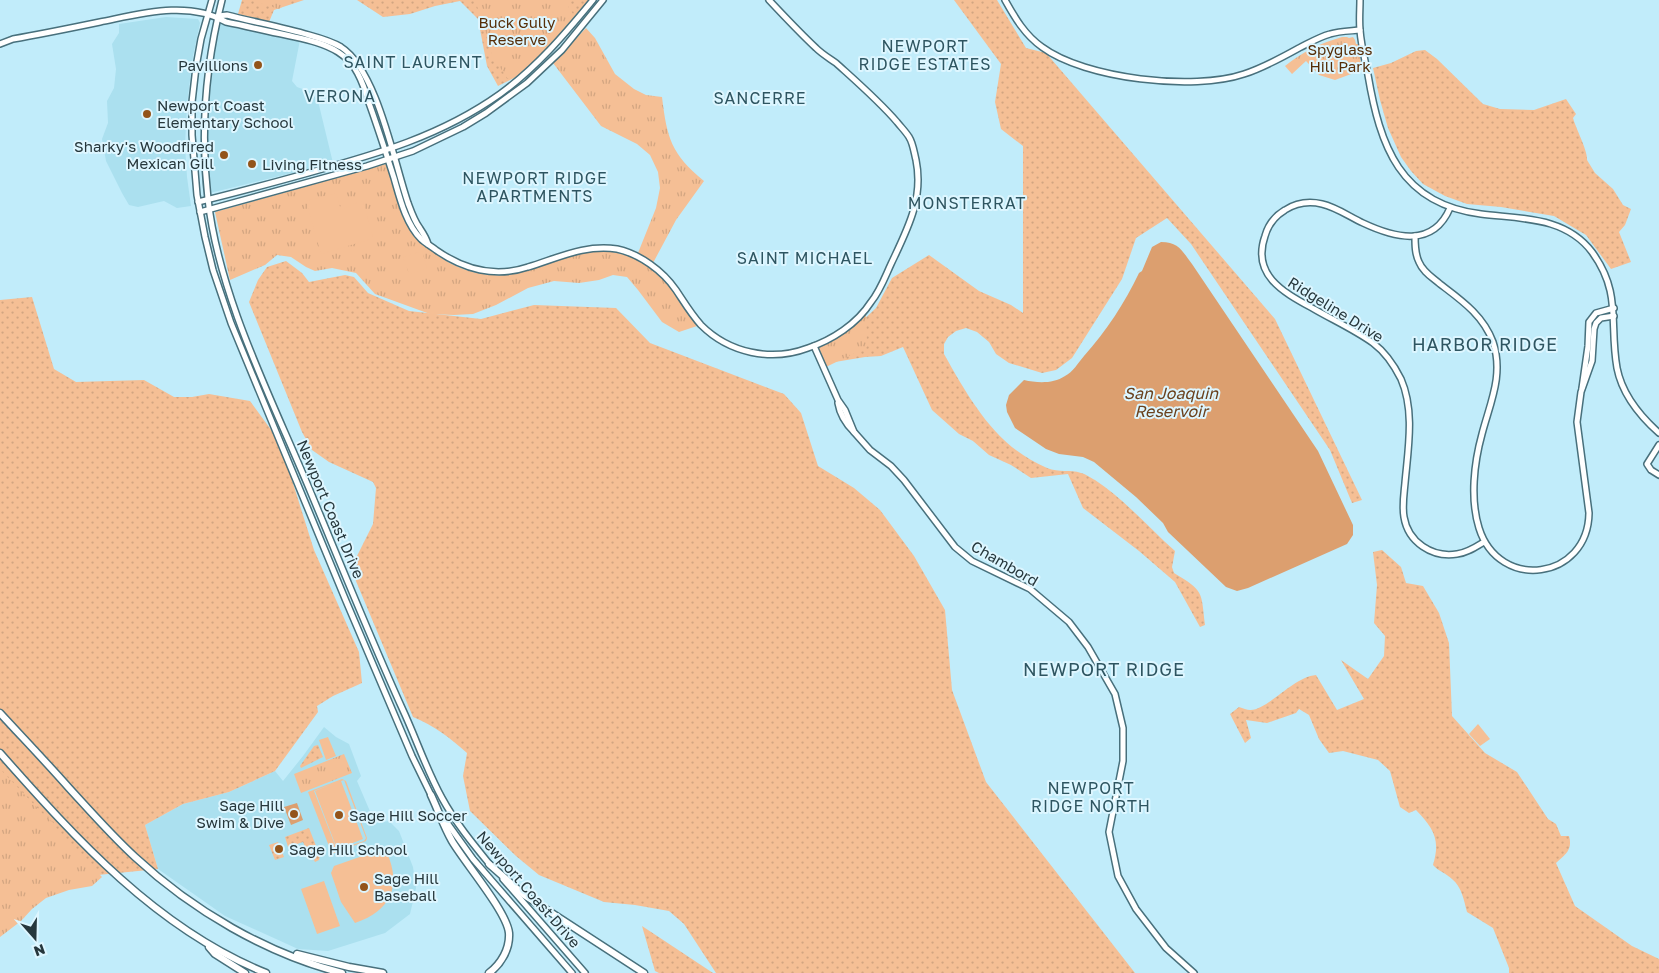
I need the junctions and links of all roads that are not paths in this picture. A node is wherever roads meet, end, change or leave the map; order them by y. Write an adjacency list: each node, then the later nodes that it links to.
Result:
1 (212, 0): 8 (street, Newport Coast Drive)
2 (222, 0): 9 (street, Newport Coast Drive)
3 (593, 0): 12 (street)
4 (604, 0): 13 (street)
5 (769, 0): 24 (street)
6 (1005, 0): 10 (street)
7 (1360, 0): 10 (street)
8 (208, 14): 9 (street); 11 (street); 15 (street, Newport Coast Drive)
9 (218, 16): 12 (street); 14 (street, Newport Coast Drive)
10 (1360, 30): 16 (street)
11 (0, 44)
12 (389, 150): 13 (street); 14 (street)
13 (391, 158): 17 (street); 24 (street)
14 (208, 200): 15 (street); 17 (street, Newport Coast Drive)
15 (198, 202): 18 (street, Newport Coast Drive)
16 (1450, 208): 19 (street); 20 (street)
17 (209, 209): 18 (street); 33 (street, Newport Coast Drive)
18 (200, 212): 32 (street, Newport Coast Drive)
19 (1415, 236): 29 (street); 29 (street, Ridgeline Drive)
20 (1614, 308): 21 (street); 22 (street)
21 (1614, 316): 23 (street); 26 (street)
22 (1588, 324): 23 (street); 25 (street)
23 (1595, 326): 25 (street)
24 (814, 346): 44 (street, Chambord)
25 (1582, 390): 29 (street)
26 (1659, 434)
27 (1659, 445): 28 (street)
28 (1659, 475)
29 (1484, 542)
30 (0, 713): 35 (highway)
31 (0, 753): 34 (highway)
32 (431, 795): 40 (highway); 41 (street, Newport Coast Drive)
33 (489, 864): 42 (street, Newport Coast Drive); 43 (highway)
34 (203, 940): 36 (highway); 37 (highway)
35 (284, 952): 38 (highway); 39 (highway)
36 (245, 973)
37 (266, 973)
38 (342, 973)
39 (383, 973)
40 (488, 973)
41 (572, 973)
42 (585, 973)
43 (644, 973)
44 (1194, 973)

